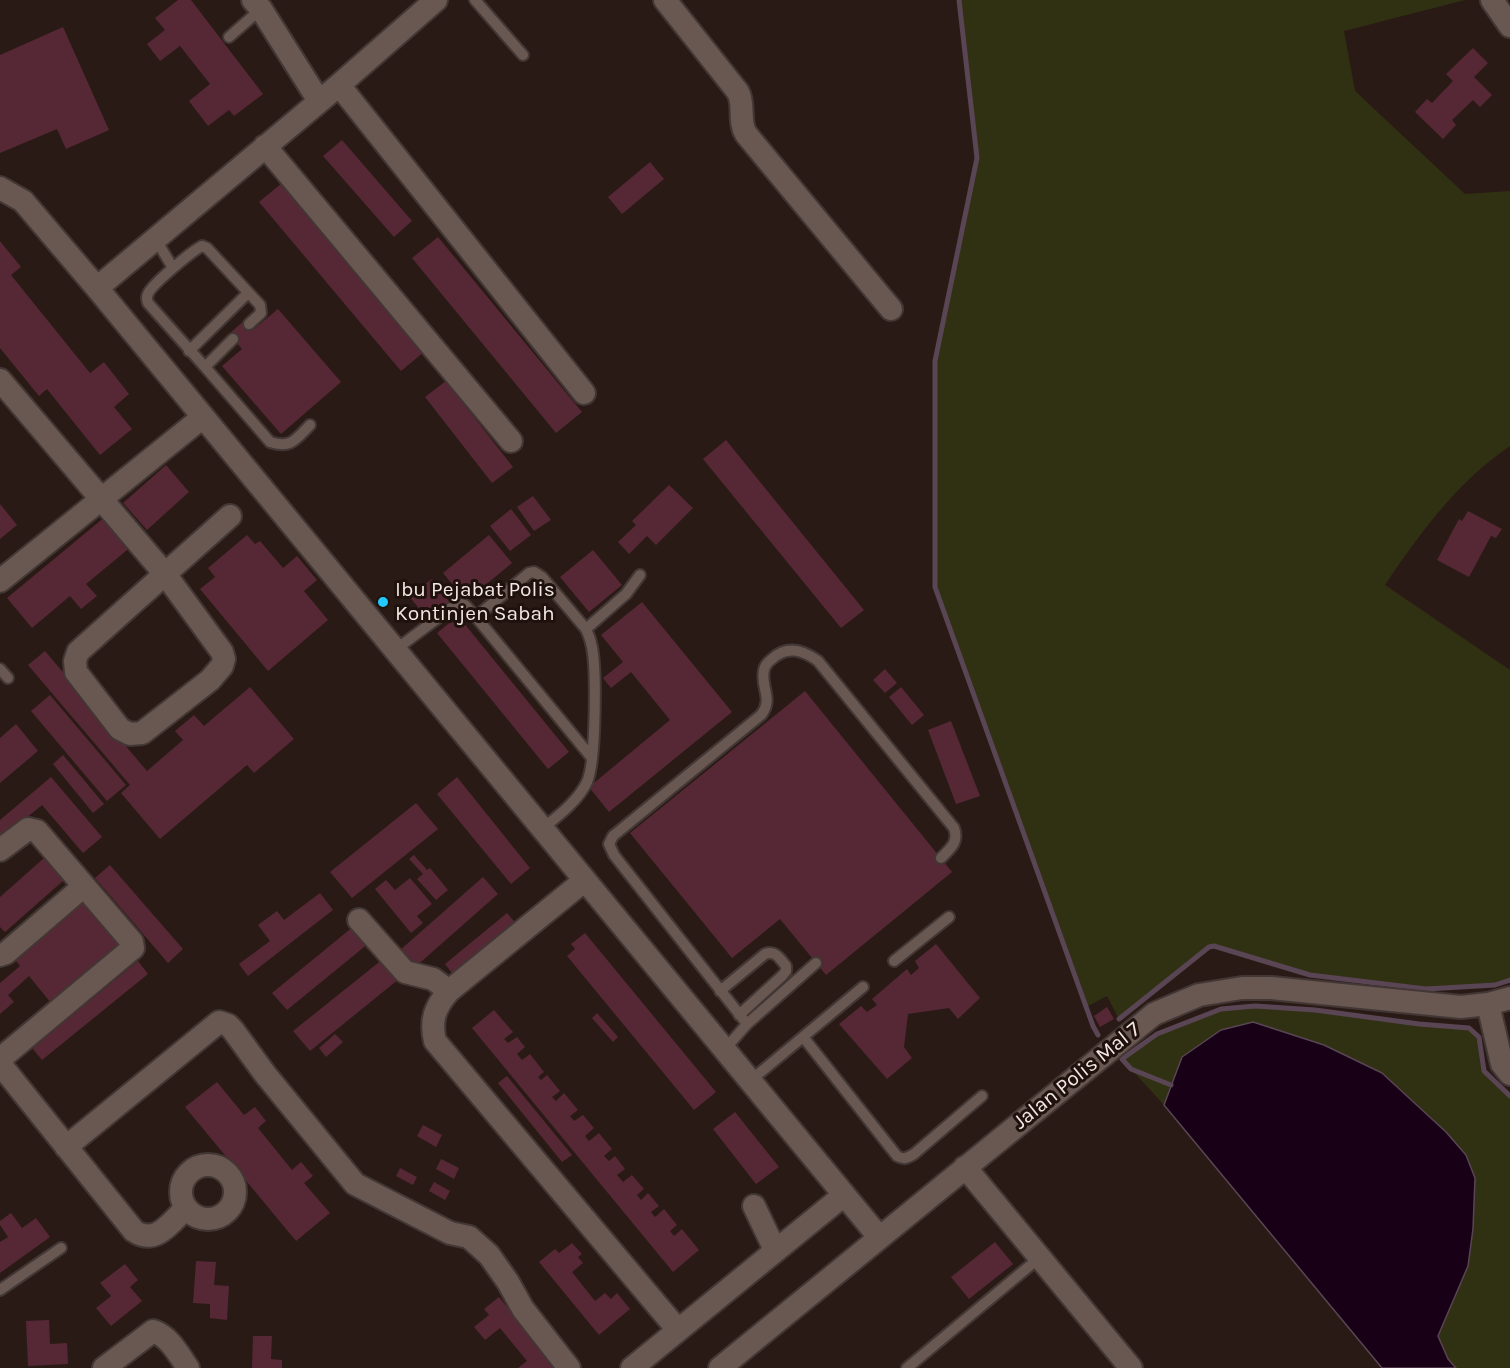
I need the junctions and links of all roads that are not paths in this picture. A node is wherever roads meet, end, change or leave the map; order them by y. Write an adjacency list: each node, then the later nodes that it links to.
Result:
1 (436, 0): 9 (street)
2 (475, 0): 8 (lane)
3 (665, 0): 17 (street)
4 (1492, 0): 6 (street)
5 (257, 4): 7 (lane); 10 (street)
6 (1510, 26)
7 (229, 37)
8 (522, 55)
9 (339, 85): 10 (street); 23 (street)
10 (320, 101): 11 (street)
11 (265, 146): 13 (street); 26 (street)
12 (2, 185): 15 (street)
13 (155, 238): 14 (lane); 15 (street)
14 (173, 268): 16 (lane); 20 (lane)
15 (97, 288): 24 (street)
16 (248, 293): 18 (lane); 20 (lane)
17 (891, 309)
18 (249, 324)
19 (233, 339): 21 (lane)
20 (189, 351): 21 (lane)
21 (204, 367): 25 (lane)
22 (0, 380): 27 (street)
23 (584, 393)
24 (203, 417): 27 (street); 34 (street)
25 (310, 425)
26 (511, 441)
27 (99, 499): 29 (street); 31 (street)
28 (230, 516): 29 (street)
29 (165, 574): 29 (street)
30 (639, 575): 33 (lane)
31 (0, 581)
32 (476, 617): 33 (lane); 34 (lane); 37 (lane)
33 (586, 629): 37 (lane)
34 (395, 650): 38 (street)
35 (0, 669): 36 (lane)
36 (8, 678)
37 (592, 758): 38 (lane)
38 (542, 829): 41 (street)
39 (0, 850): 42 (street)
40 (941, 858): 50 (lane)
41 (585, 880): 49 (street); 56 (street)
42 (84, 886): 45 (street); 57 (street)
43 (949, 917): 46 (lane)
44 (359, 920): 49 (street)
45 (0, 955)
46 (894, 961)
47 (816, 963): 54 (lane)
48 (863, 987): 55 (lane)
49 (449, 991): 72 (street)
50 (720, 991): 53 (lane); 53 (lane)
51 (1510, 998): 52 (street, Jalan Polis Mal 7)
52 (1488, 1004): 59 (street); 63 (street, Jalan Polis Mal 7)
53 (739, 1015): 54 (lane)
54 (747, 1024): 56 (lane)
55 (804, 1038): 60 (lane); 61 (lane)
56 (723, 1048): 60 (street)
57 (0, 1059)
58 (0, 1064): 62 (street)
59 (1510, 1074)
60 (750, 1081): 64 (street)
61 (982, 1096)
62 (66, 1147): 66 (street); 75 (street)
63 (965, 1167): 67 (street, Jalan Polis Mal 7); 70 (street)
64 (844, 1195): 67 (street); 69 (street)
65 (754, 1206): 69 (street)
66 (186, 1208)
67 (879, 1237): 77 (street, Jalan Polis Mal 7)
68 (61, 1248): 71 (lane)
69 (776, 1250): 72 (street)
70 (1039, 1258): 78 (lane); 79 (street)
71 (0, 1290)
72 (678, 1330): 76 (street)
73 (104, 1368): 74 (street)
74 (189, 1368)
75 (569, 1368)
76 (632, 1368)
77 (720, 1368)
78 (907, 1368)
79 (1131, 1368)

